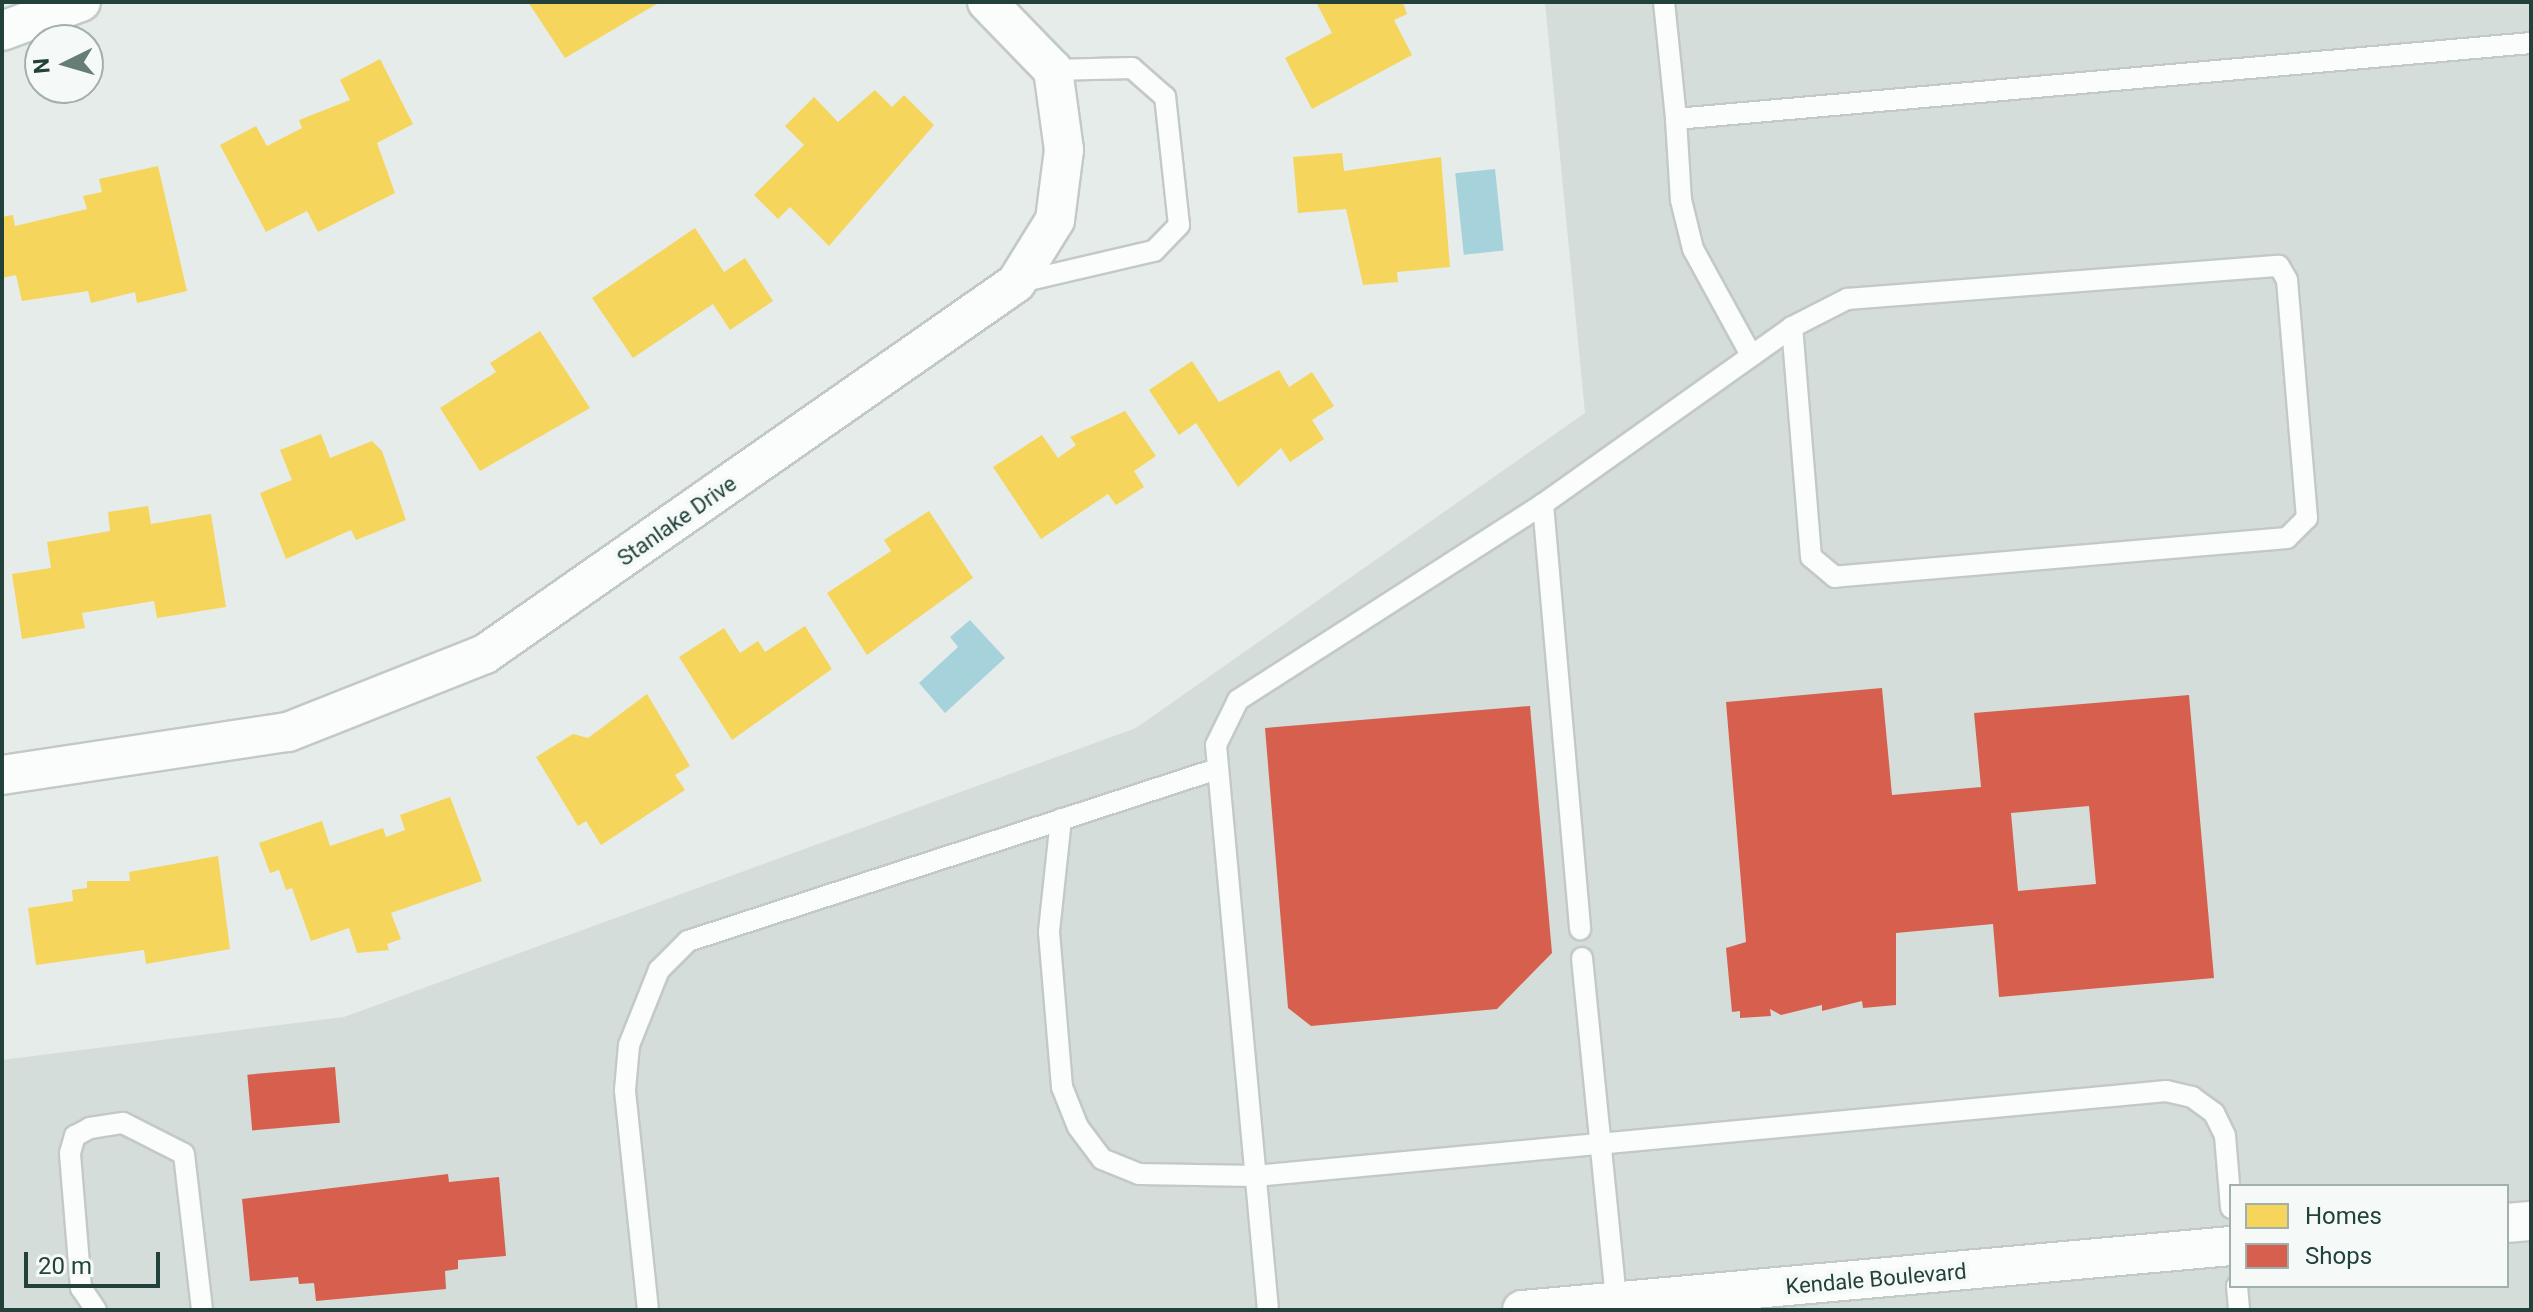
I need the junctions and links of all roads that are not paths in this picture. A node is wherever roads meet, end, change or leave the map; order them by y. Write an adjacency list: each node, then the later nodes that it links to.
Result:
1 (81, 2): 4 (street)
2 (987, 2): 6 (street)
3 (1664, 2): 7 (lane)
4 (2, 31)
5 (2531, 43): 7 (lane)
6 (1053, 70): 8 (street, Stanlake Drive); 8 (lane)
7 (1676, 119): 10 (lane)
8 (1016, 283): 13 (street, Stanlake Drive)
9 (1792, 327): 9 (lane); 10 (lane)
10 (1751, 355): 11 (lane)
11 (1543, 504): 12 (lane); 15 (lane)
12 (1217, 769): 14 (lane); 18 (lane)
13 (2, 775)
14 (1061, 819): 18 (lane); 27 (lane)
15 (1580, 929)
16 (1582, 958): 17 (lane)
17 (1601, 1144): 18 (lane); 19 (lane); 24 (lane)
18 (1255, 1176): 28 (lane)
19 (2229, 1184)
20 (2531, 1221): 21 (street)
21 (2509, 1223)
22 (2229, 1246): 24 (street, Kendale Boulevard)
23 (2237, 1288): 30 (lane)
24 (1616, 1306): 29 (street, Kendale Boulevard)
25 (96, 1310): 26 (lane)
26 (202, 1310)
27 (648, 1310)
28 (1268, 1310)
29 (1522, 1310)
30 (2239, 1310)

